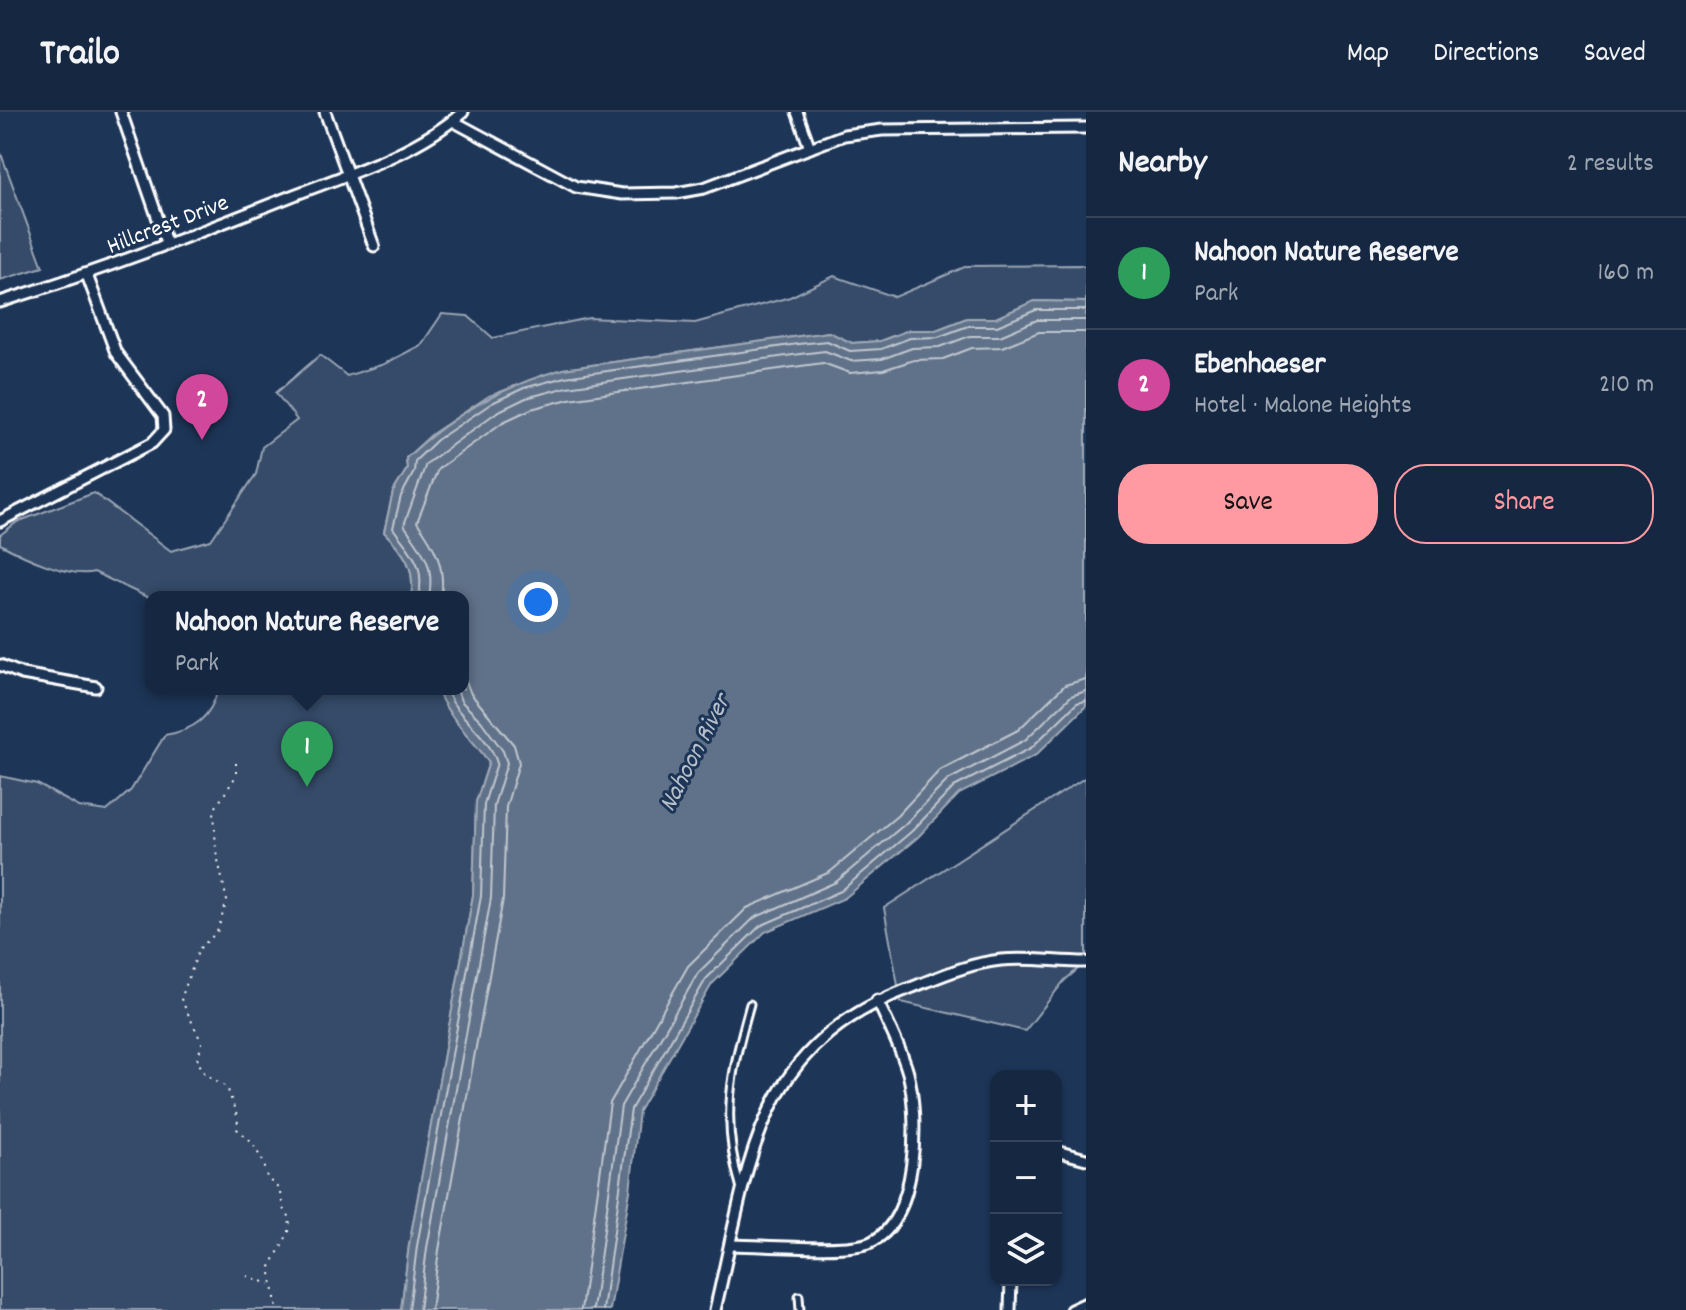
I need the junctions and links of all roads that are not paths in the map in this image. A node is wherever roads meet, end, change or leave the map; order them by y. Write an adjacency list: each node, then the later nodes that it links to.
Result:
1 (121, 112): 9 (street)
2 (325, 112): 8 (street)
3 (463, 112): 5 (street, Hillcrest Drive)
4 (797, 112): 7 (street)
5 (453, 121): 7 (street); 8 (street, Hillcrest Drive)
6 (1086, 128): 7 (street)
7 (810, 148)
8 (347, 175): 9 (street, Hillcrest Drive); 10 (street)
9 (167, 245): 11 (street, Hillcrest Drive)
10 (374, 246)
11 (87, 275): 12 (street, Hillcrest Drive); 13 (street)
12 (0, 302)
13 (0, 521)
14 (0, 665): 15 (street)
15 (96, 687)
16 (1086, 962): 17 (street)
17 (877, 1000): 21 (street); 22 (street)
18 (750, 1004): 21 (lane)
19 (1062, 1153): 20 (street)
20 (1086, 1159)
21 (741, 1190): 22 (street)
22 (731, 1245): 26 (street)
23 (1011, 1286): 28 (street)
24 (799, 1296): 27 (lane)
25 (1086, 1303): 29 (street)
26 (715, 1310)
27 (800, 1310)
28 (1010, 1310)
29 (1071, 1310)

